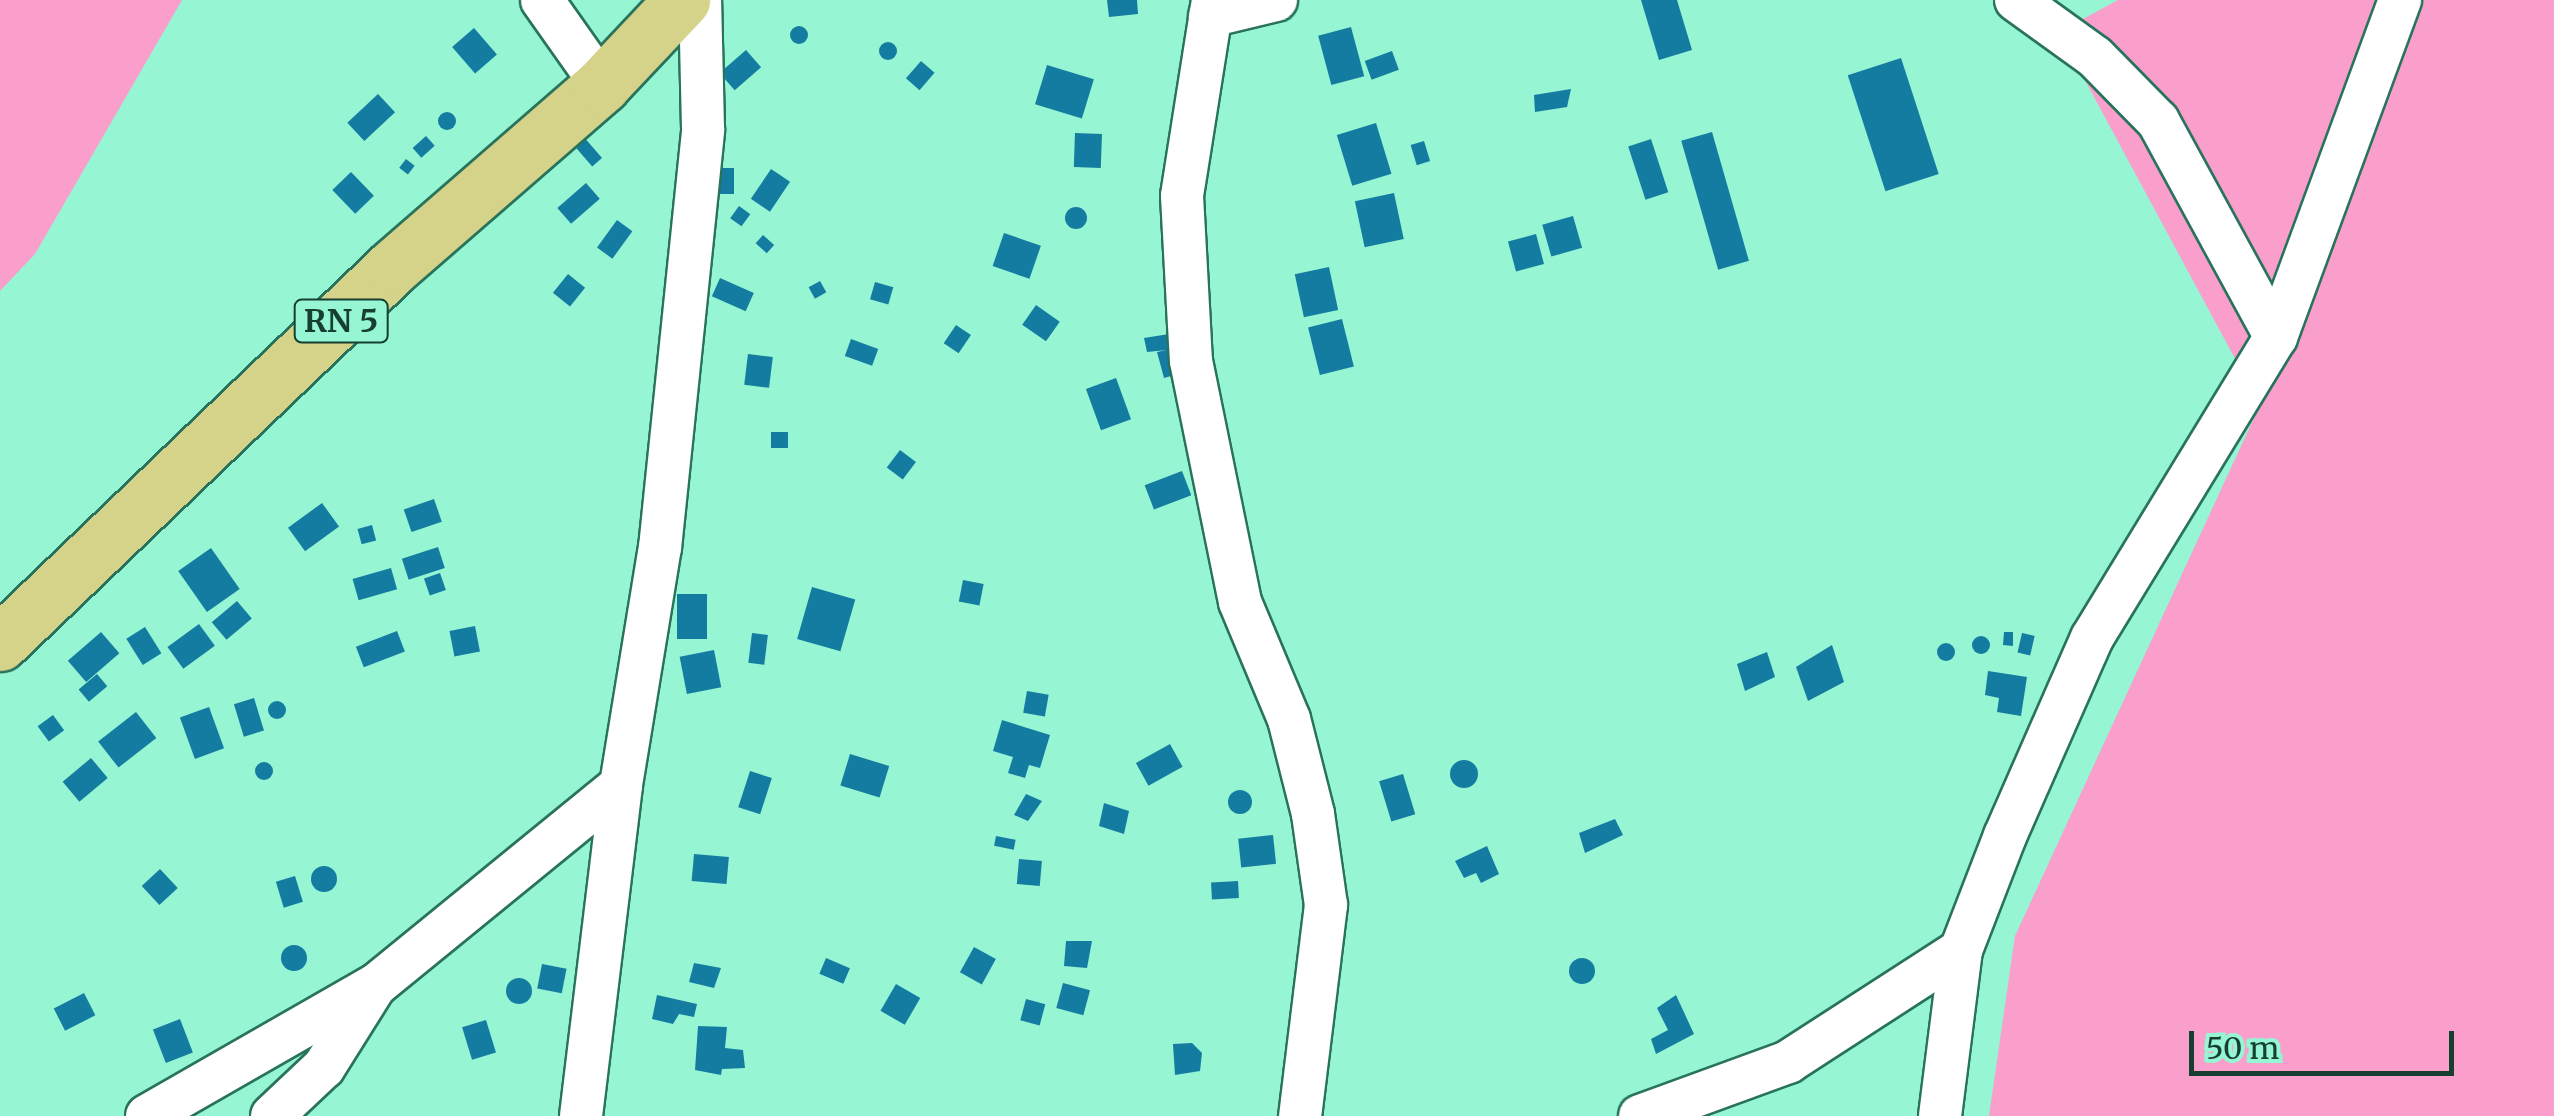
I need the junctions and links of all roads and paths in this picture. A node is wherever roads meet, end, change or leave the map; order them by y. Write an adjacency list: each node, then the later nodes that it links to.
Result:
1 (542, 0): 8 (street)
2 (682, 0): 8 (main road, RN 5)
3 (700, 0): 11 (street)
4 (1276, 0): 7 (street)
5 (2016, 0): 9 (street)
6 (2400, 0): 9 (street)
7 (1211, 8): 17 (street)
8 (602, 85): 10 (main road, RN 5)
9 (2276, 337): 12 (street)
10 (0, 643)
11 (621, 785): 13 (street); 16 (street)
12 (1961, 950): 18 (street); 19 (street)
13 (376, 985): 14 (street); 15 (street)
14 (147, 1116)
15 (272, 1116)
16 (581, 1116)
17 (1300, 1116)
18 (1640, 1116)
19 (1940, 1116)

